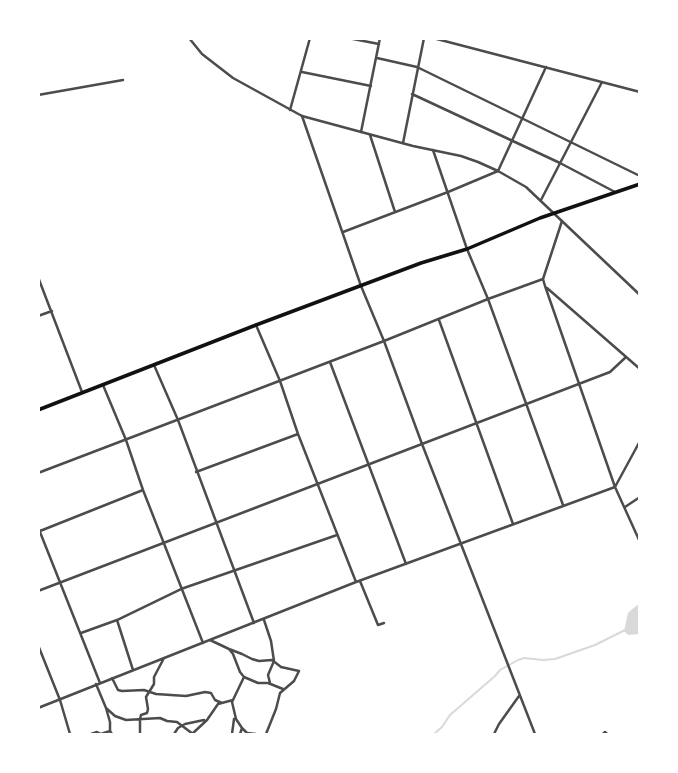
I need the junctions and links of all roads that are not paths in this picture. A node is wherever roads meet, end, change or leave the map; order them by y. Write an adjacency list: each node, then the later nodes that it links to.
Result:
1 (189, 38): 18 (street)
2 (310, 38): 11 (street)
3 (348, 38): 7 (street)
4 (380, 38): 7 (street)
5 (424, 38): 9 (street)
6 (433, 38): 10 (street)
7 (379, 44): 8 (street)
8 (377, 58): 9 (street); 14 (street)
9 (417, 67): 16 (street); 20 (street)
10 (546, 67): 13 (street); 20 (street)
11 (301, 72): 14 (street); 18 (street)
12 (123, 80): 17 (street)
13 (602, 82): 15 (street); 24 (street)
14 (371, 86): 21 (street)
15 (639, 92)
16 (412, 94): 23 (street); 25 (street)
17 (38, 95)
18 (290, 110): 19 (street)
19 (302, 116): 21 (street); 37 (street)
20 (522, 118): 23 (street); 24 (street)
21 (361, 132): 22 (street)
22 (370, 134): 25 (street); 34 (street)
23 (512, 142): 27 (street); 28 (street)
24 (571, 142): 27 (street); 29 (street)
25 (403, 143): 26 (street)
26 (433, 150): 28 (street); 31 (street)
27 (560, 163): 32 (street); 33 (street)
28 (498, 171): 31 (street); 33 (street)
29 (639, 176)
30 (639, 184): 32 (main road)
31 (448, 192): 34 (street); 38 (street)
32 (615, 192): 35 (main road)
33 (540, 201): 35 (street)
34 (395, 212): 37 (street)
35 (554, 214): 36 (street); 38 (main road)
36 (562, 221): 40 (street); 43 (street)
37 (342, 232): 41 (street)
38 (467, 249): 41 (main road); 44 (street)
39 (38, 277): 45 (street)
40 (543, 279): 42 (street); 44 (street)
41 (361, 286): 48 (main road); 49 (street)
42 (545, 286): 50 (street); 55 (street)
43 (639, 295)
44 (488, 299): 47 (street); 58 (street)
45 (52, 311): 46 (street); 57 (street)
46 (38, 316)
47 (439, 320): 49 (street); 61 (street)
48 (256, 325): 52 (main road); 54 (street)
49 (384, 341): 51 (street); 65 (street)
50 (626, 357): 53 (street); 55 (street)
51 (330, 362): 54 (street); 66 (street)
52 (154, 365): 56 (main road); 60 (street)
53 (639, 369)
54 (280, 381): 60 (street); 62 (street)
55 (579, 384): 58 (street); 70 (street)
56 (103, 385): 57 (main road); 63 (street)
57 (82, 394): 59 (main road)
58 (526, 404): 61 (street); 73 (street)
59 (38, 410)
60 (178, 420): 63 (street); 67 (street)
61 (475, 423): 65 (street); 76 (street)
62 (298, 434): 67 (street); 69 (street)
63 (126, 440): 68 (street); 71 (street)
64 (639, 443): 70 (street)
65 (422, 444): 66 (street); 81 (street)
66 (369, 464): 69 (street); 82 (street)
67 (196, 472): 75 (street)
68 (38, 473)
69 (317, 484): 75 (street); 78 (street)
70 (615, 487): 73 (street); 74 (street)
71 (143, 490): 77 (street); 80 (street)
72 (639, 497): 74 (street)
73 (563, 506): 76 (street)
74 (624, 507): 79 (street)
75 (215, 523): 80 (street); 83 (street)
76 (513, 524): 81 (street)
77 (39, 529): 84 (street)
78 (337, 535): 83 (street); 85 (street)
79 (639, 542)
80 (164, 543): 84 (street); 86 (street)
81 (460, 543): 82 (street); 106 (street)
82 (406, 564): 85 (street)
83 (234, 570): 86 (street); 90 (street)
84 (60, 582): 87 (street); 92 (street)
85 (358, 582): 88 (street); 91 (street)
86 (181, 589): 89 (street); 94 (street)
87 (38, 591)
88 (264, 619): 90 (street); 98 (street)
89 (117, 620): 92 (street); 99 (street)
90 (254, 623): 93 (street)
91 (384, 623)
92 (81, 634): 103 (street)
93 (210, 640): 94 (street); 96 (street)
94 (203, 643): 97 (street)
95 (38, 646): 107 (street)
96 (229, 649): 98 (street); 100 (street)
97 (164, 658): 99 (street); 105 (street)
98 (274, 661): 102 (street); 104 (street)
99 (133, 670): 101 (street)
100 (244, 677): 102 (street); 108 (street)
101 (112, 678): 103 (street); 105 (street)
102 (270, 683): 104 (street)
103 (98, 684): 107 (street); 111 (street)
104 (283, 689): 126 (street)
105 (150, 691): 109 (street); 113 (street)
106 (519, 696): 127 (street); 128 (street)
107 (60, 700): 110 (street); 118 (street)
108 (233, 700): 109 (street); 112 (street)
109 (222, 703): 114 (street)
110 (38, 708)
111 (106, 708): 113 (street); 117 (street)
112 (235, 715): 116 (street); 123 (street)
113 (140, 719): 115 (street); 120 (street)
114 (207, 720): 115 (street); 122 (street)
115 (181, 726): 121 (street); 122 (street)
116 (242, 728): 124 (street); 125 (street)
117 (111, 733): 119 (street)
118 (70, 734)
119 (91, 734)
120 (140, 734)
121 (174, 734)
122 (192, 734)
123 (232, 734)
124 (240, 734)
125 (256, 734)
126 (266, 734)
127 (494, 734)
128 (535, 734)

